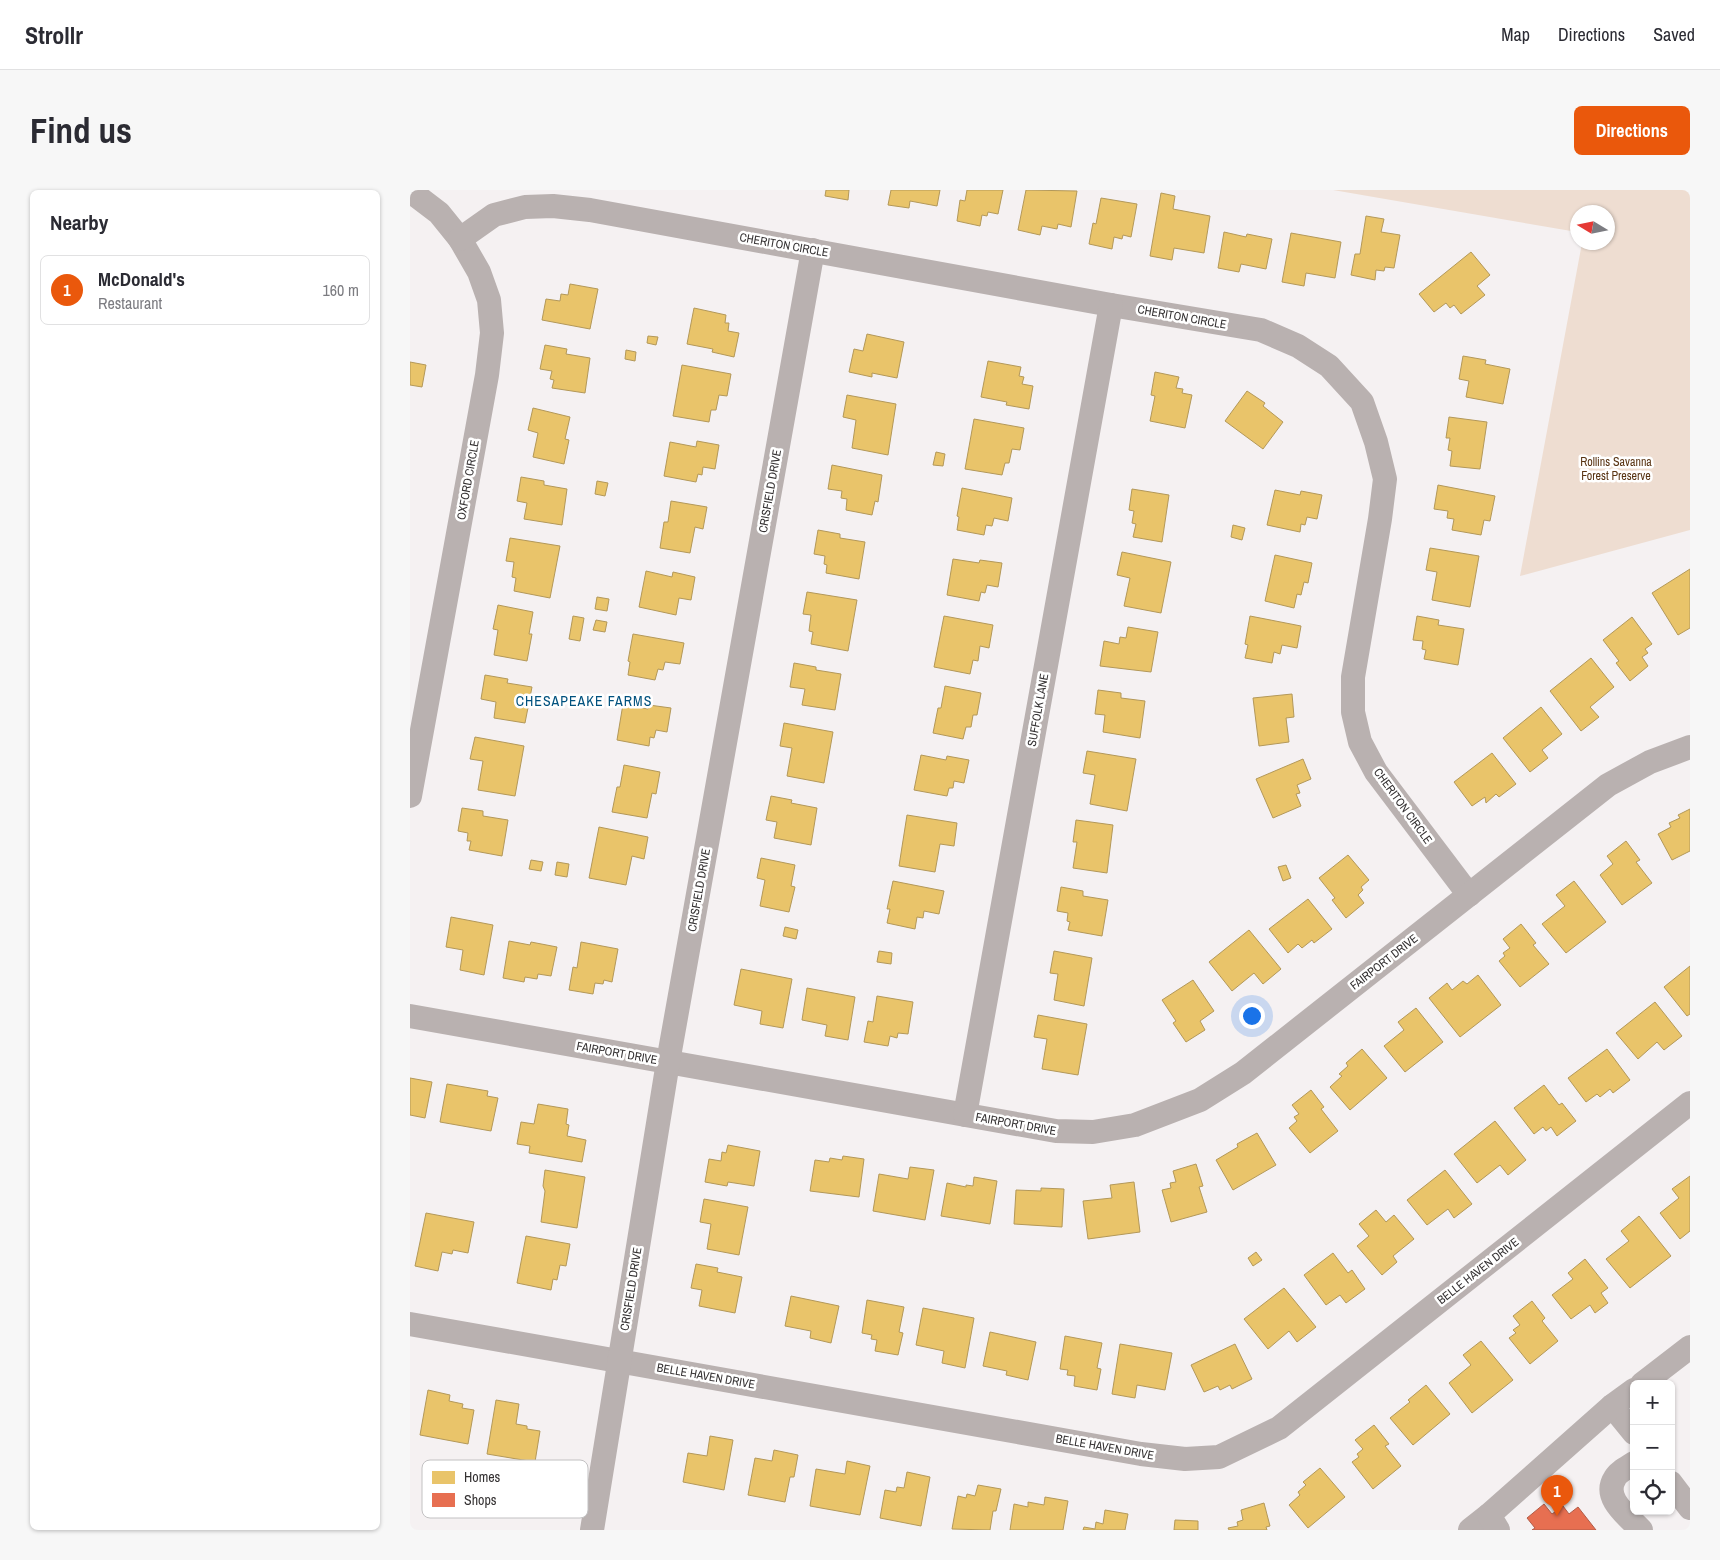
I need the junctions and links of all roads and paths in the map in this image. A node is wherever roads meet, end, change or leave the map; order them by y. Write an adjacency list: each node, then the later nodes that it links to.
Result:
1 (410, 191): 2 (street, OXFORD CIRCLE)
2 (460, 239): 3 (street, CHERITON CIRCLE); 6 (street, OXFORD CIRCLE)
3 (813, 250): 4 (street, CHERITON CIRCLE); 9 (street, CRISFIELD DRIVE)
4 (1111, 305): 7 (street, CHERITON CIRCLE); 11 (street, SUFFOLK LANE)
5 (1690, 747): 7 (street, FAIRPORT DRIVE)
6 (410, 796)
7 (1469, 895): 11 (street, FAIRPORT DRIVE)
8 (410, 1016): 9 (street, FAIRPORT DRIVE)
9 (668, 1062): 11 (street, FAIRPORT DRIVE); 14 (street, CRISFIELD DRIVE)
10 (1690, 1102): 14 (street, BELLE HAVEN DRIVE)
11 (965, 1115)
12 (410, 1324): 14 (street, BELLE HAVEN DRIVE)
13 (1690, 1347): 15 (street)
14 (619, 1361): 23 (street, CRISFIELD DRIVE)
15 (1647, 1380)
16 (1630, 1393): 17 (street)
17 (1612, 1406): 18 (street); 22 (street)
18 (1630, 1428)
19 (1630, 1466): 25 (street)
20 (1675, 1488): 21 (street)
21 (1690, 1508)
22 (1494, 1522): 24 (street)
23 (592, 1530)
24 (1470, 1530)
25 (1641, 1530)

